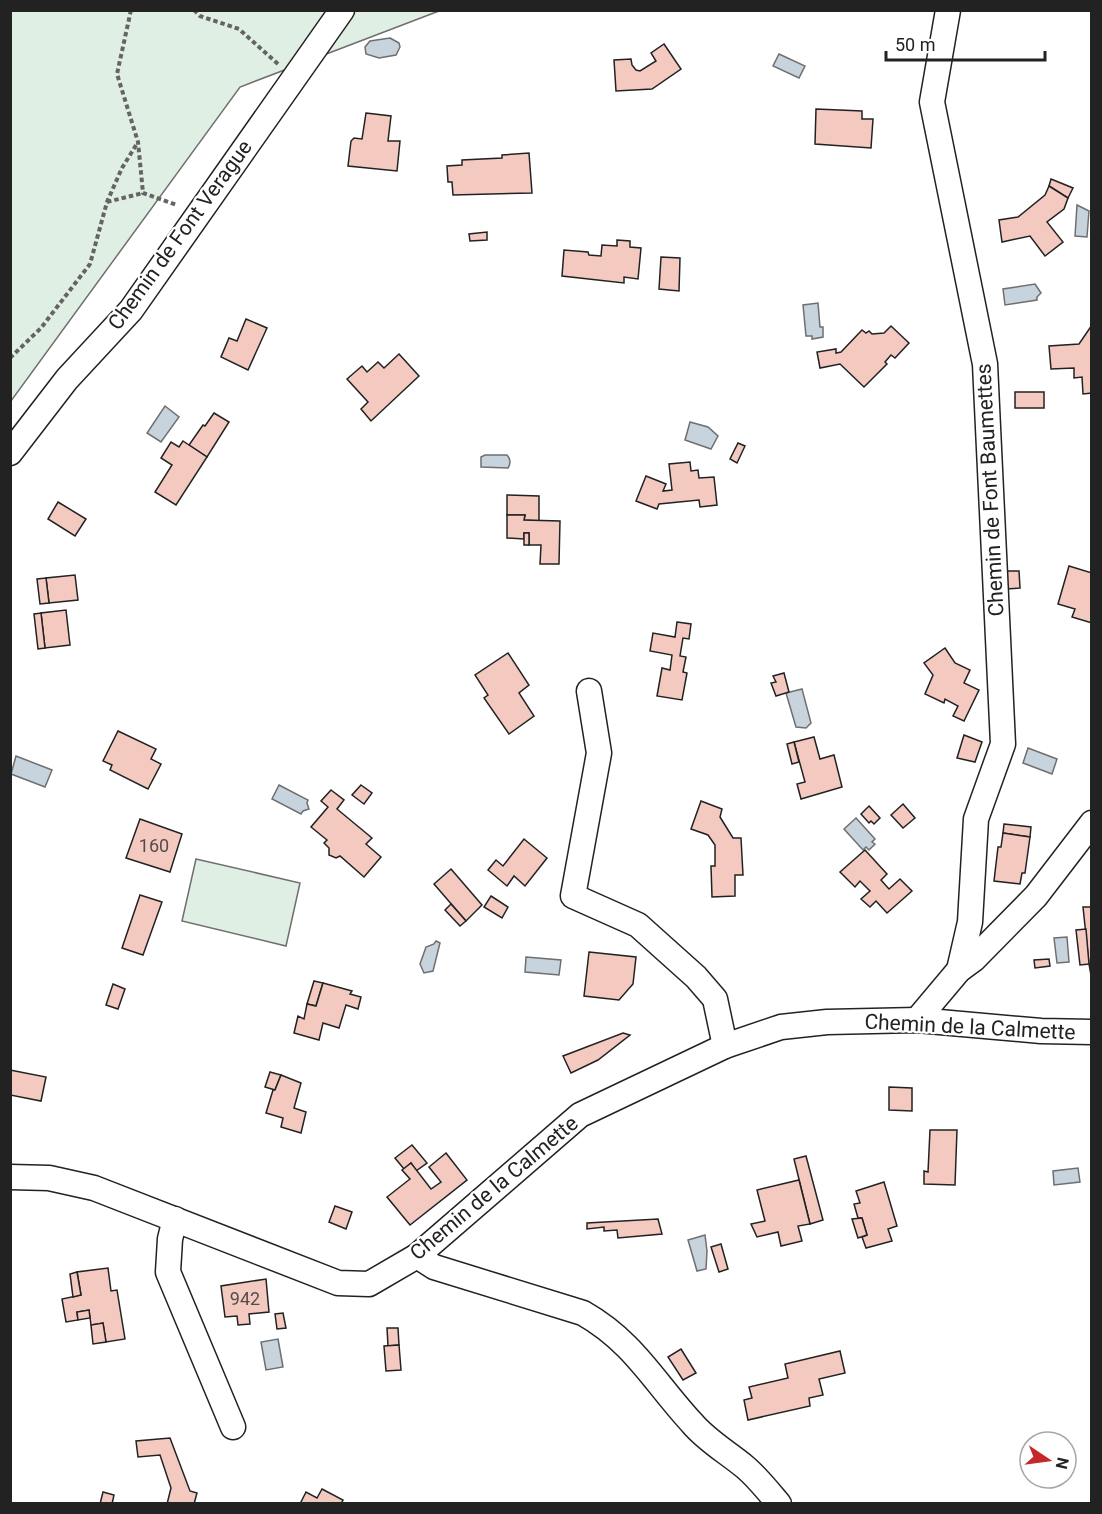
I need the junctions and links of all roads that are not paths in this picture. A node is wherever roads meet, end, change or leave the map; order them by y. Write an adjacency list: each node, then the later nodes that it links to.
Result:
1 (342, 10): 3 (street, Chemin de Font Verague)
2 (948, 10): 6 (street, Chemin de Font Baumettes)
3 (10, 453)
4 (590, 691): 9 (street)
5 (1092, 823): 6 (street)
6 (959, 970): 7 (street)
7 (917, 1020): 8 (street, Chemin de la Calmette); 9 (street, Chemin de la Calmette)
8 (1092, 1032)
9 (724, 1046): 12 (street, Chemin de la Calmette)
10 (10, 1177): 11 (street, Chemin de la Calmette)
11 (175, 1219): 12 (street, Chemin de la Calmette); 13 (street)
12 (417, 1256): 14 (street)
13 (233, 1427)
14 (779, 1503)

